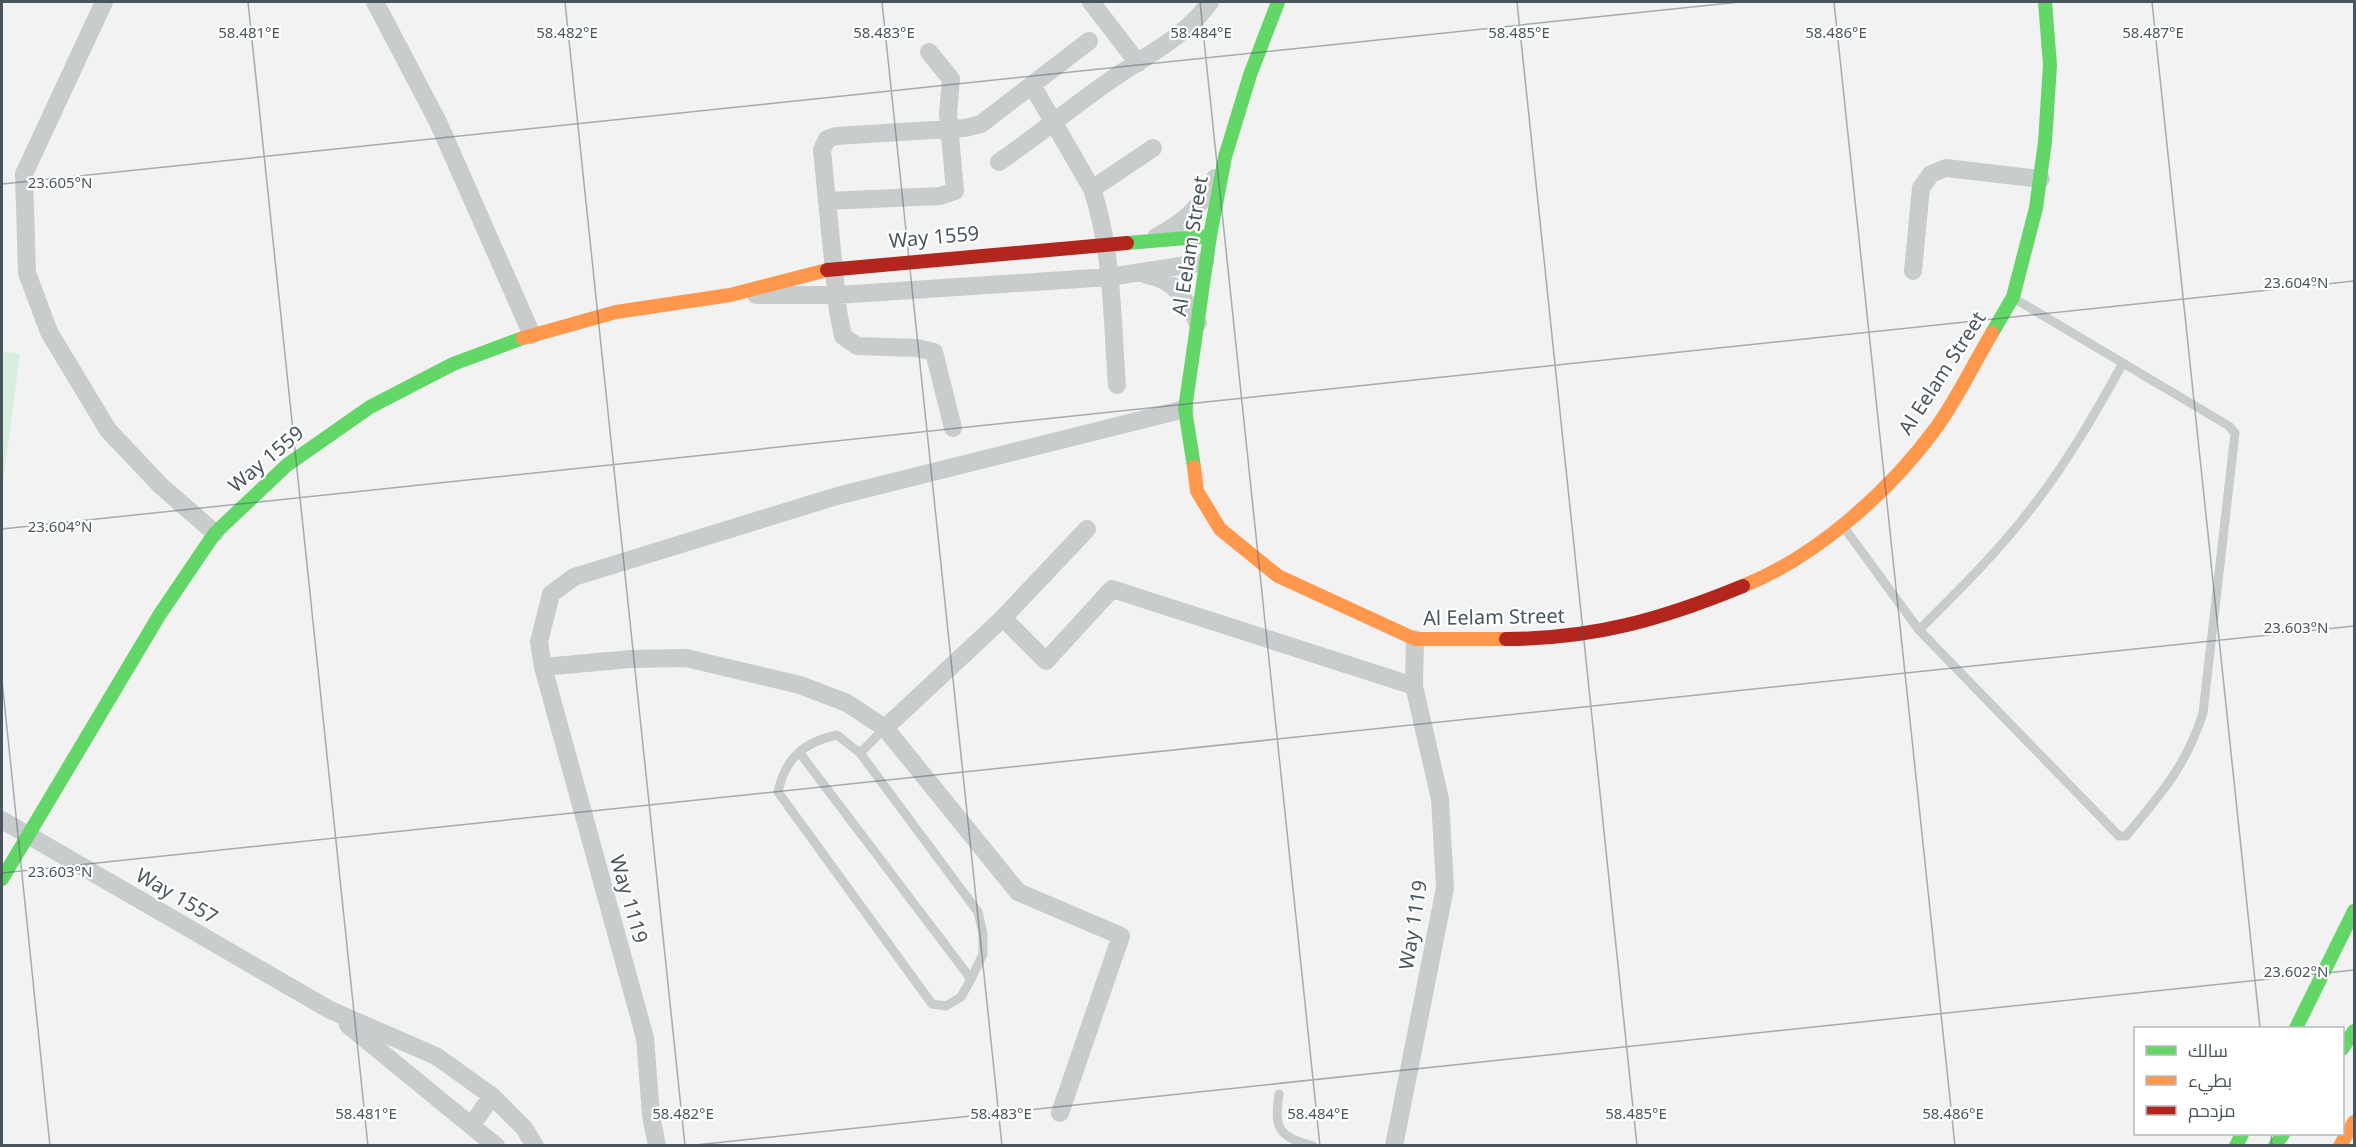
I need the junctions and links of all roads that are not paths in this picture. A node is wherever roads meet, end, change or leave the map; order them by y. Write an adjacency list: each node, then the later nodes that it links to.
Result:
1 (104, 2): 38 (street)
2 (375, 2): 31 (street)
3 (1091, 2): 9 (street)
4 (1278, 2): 14 (main road, Al Eelam Street)
5 (2045, 2): 16 (main road, Al Eelam Street)
6 (1204, 3): 9 (street)
7 (1089, 41): 10 (street)
8 (928, 52): 12 (street)
9 (1138, 63): 11 (street)
10 (1032, 85): 11 (street); 12 (street)
11 (1054, 124): 15 (street); 17 (street)
12 (949, 129): 18 (street); 18 (street)
13 (1153, 148): 17 (street)
14 (1225, 157): 19 (main road, Al Eelam Street); 20 (street, Way 1559)
15 (999, 162)
16 (2041, 179): 24 (street); 29 (main road, Al Eelam Street)
17 (1092, 189): 21 (street)
18 (827, 201): 23 (street)
19 (1210, 236): 20 (main road, Way 1559); 22 (main road, Al Eelam Street)
20 (1144, 242): 21 (main road, Way 1559)
21 (1104, 246): 23 (main road, Way 1559); 26 (street)
22 (1205, 262): 25 (street, Way 1559); 30 (main road, Al Eelam Street)
23 (834, 268): 27 (main road, Way 1559); 28 (street)
24 (1914, 271)
25 (1139, 274): 26 (street, Way 1559); 30 (street, Way 1559)
26 (1109, 277): 28 (street, Way 1559); 33 (street)
27 (730, 295): 28 (street, Way 1559); 31 (main road, Way 1559)
28 (837, 296): 35 (street)
29 (2013, 297): 32 (lane); 36 (main road, Al Eelam Street)
30 (1198, 323): 34 (main road, Al Eelam Street)
31 (532, 335): 38 (main road, Way 1559)
32 (2123, 363): 40 (lane); 40 (lane)
33 (1117, 385)
34 (1185, 409): 41 (main road, Al Eelam Street); 42 (street, Way 1119)
35 (953, 428)
36 (1842, 526): 40 (lane); 41 (main road, Al Eelam Street)
37 (1087, 529): 39 (street)
38 (215, 533): 48 (main road, Way 1559)
39 (1003, 618): 43 (street); 44 (street)
40 (1919, 630)
41 (1415, 639): 43 (street, Way 1119)
42 (543, 667): 44 (street); 65 (street, Way 1119)
43 (1414, 686): 67 (street, Way 1119)
44 (885, 728): 46 (lane); 60 (street)
45 (799, 752): 46 (lane); 51 (lane); 51 (lane)
46 (860, 753): 51 (lane)
47 (2, 820): 48 (street, Way 1557)
48 (27, 835): 49 (main road, Way 1559); 52 (street, Way 1557)
49 (2, 879)
50 (2355, 911): 53 (main road)
51 (971, 979)
52 (330, 1010): 56 (street, Way 1557); 57 (street, Way 1557)
53 (2297, 1027)
54 (2355, 1031): 55 (main road)
55 (2344, 1048)
56 (449, 1064): 57 (street); 59 (street, Way 1557)
57 (432, 1093): 62 (street, Way 1557)
58 (1279, 1094): 66 (lane)
59 (492, 1096): 62 (street); 64 (street, Way 1557)
60 (1060, 1113)
61 (2355, 1122): 68 (main road)
62 (471, 1126): 63 (street, Way 1557)
63 (496, 1146)
64 (535, 1146)
65 (657, 1146)
66 (1313, 1146)
67 (1394, 1146)
68 (2340, 1146)

